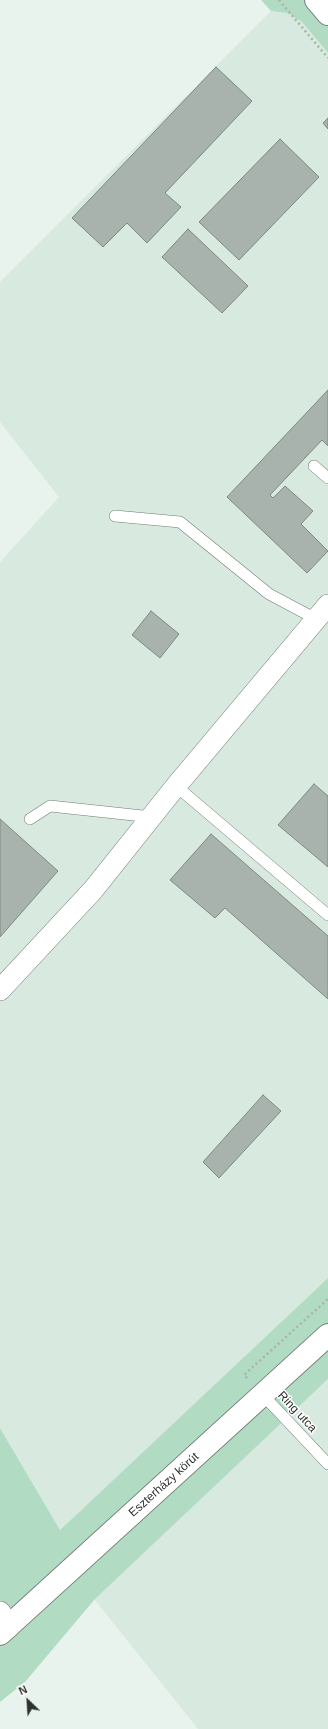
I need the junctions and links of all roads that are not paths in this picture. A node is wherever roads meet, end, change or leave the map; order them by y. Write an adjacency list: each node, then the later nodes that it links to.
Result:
1 (316, 0): 2 (street)
2 (328, 14)
3 (314, 466): 4 (lane)
4 (328, 478)
5 (115, 516): 6 (lane)
6 (322, 612): 7 (street)
7 (176, 786): 8 (street); 10 (lane)
8 (152, 817): 9 (lane); 11 (street)
9 (30, 819)
10 (328, 915)
11 (0, 990)
12 (328, 1335): 13 (street, Eszterházy körút)
13 (263, 1395): 14 (lane, Ring utca); 15 (street, Eszterházy körút)
14 (328, 1464)
15 (3, 1624)

